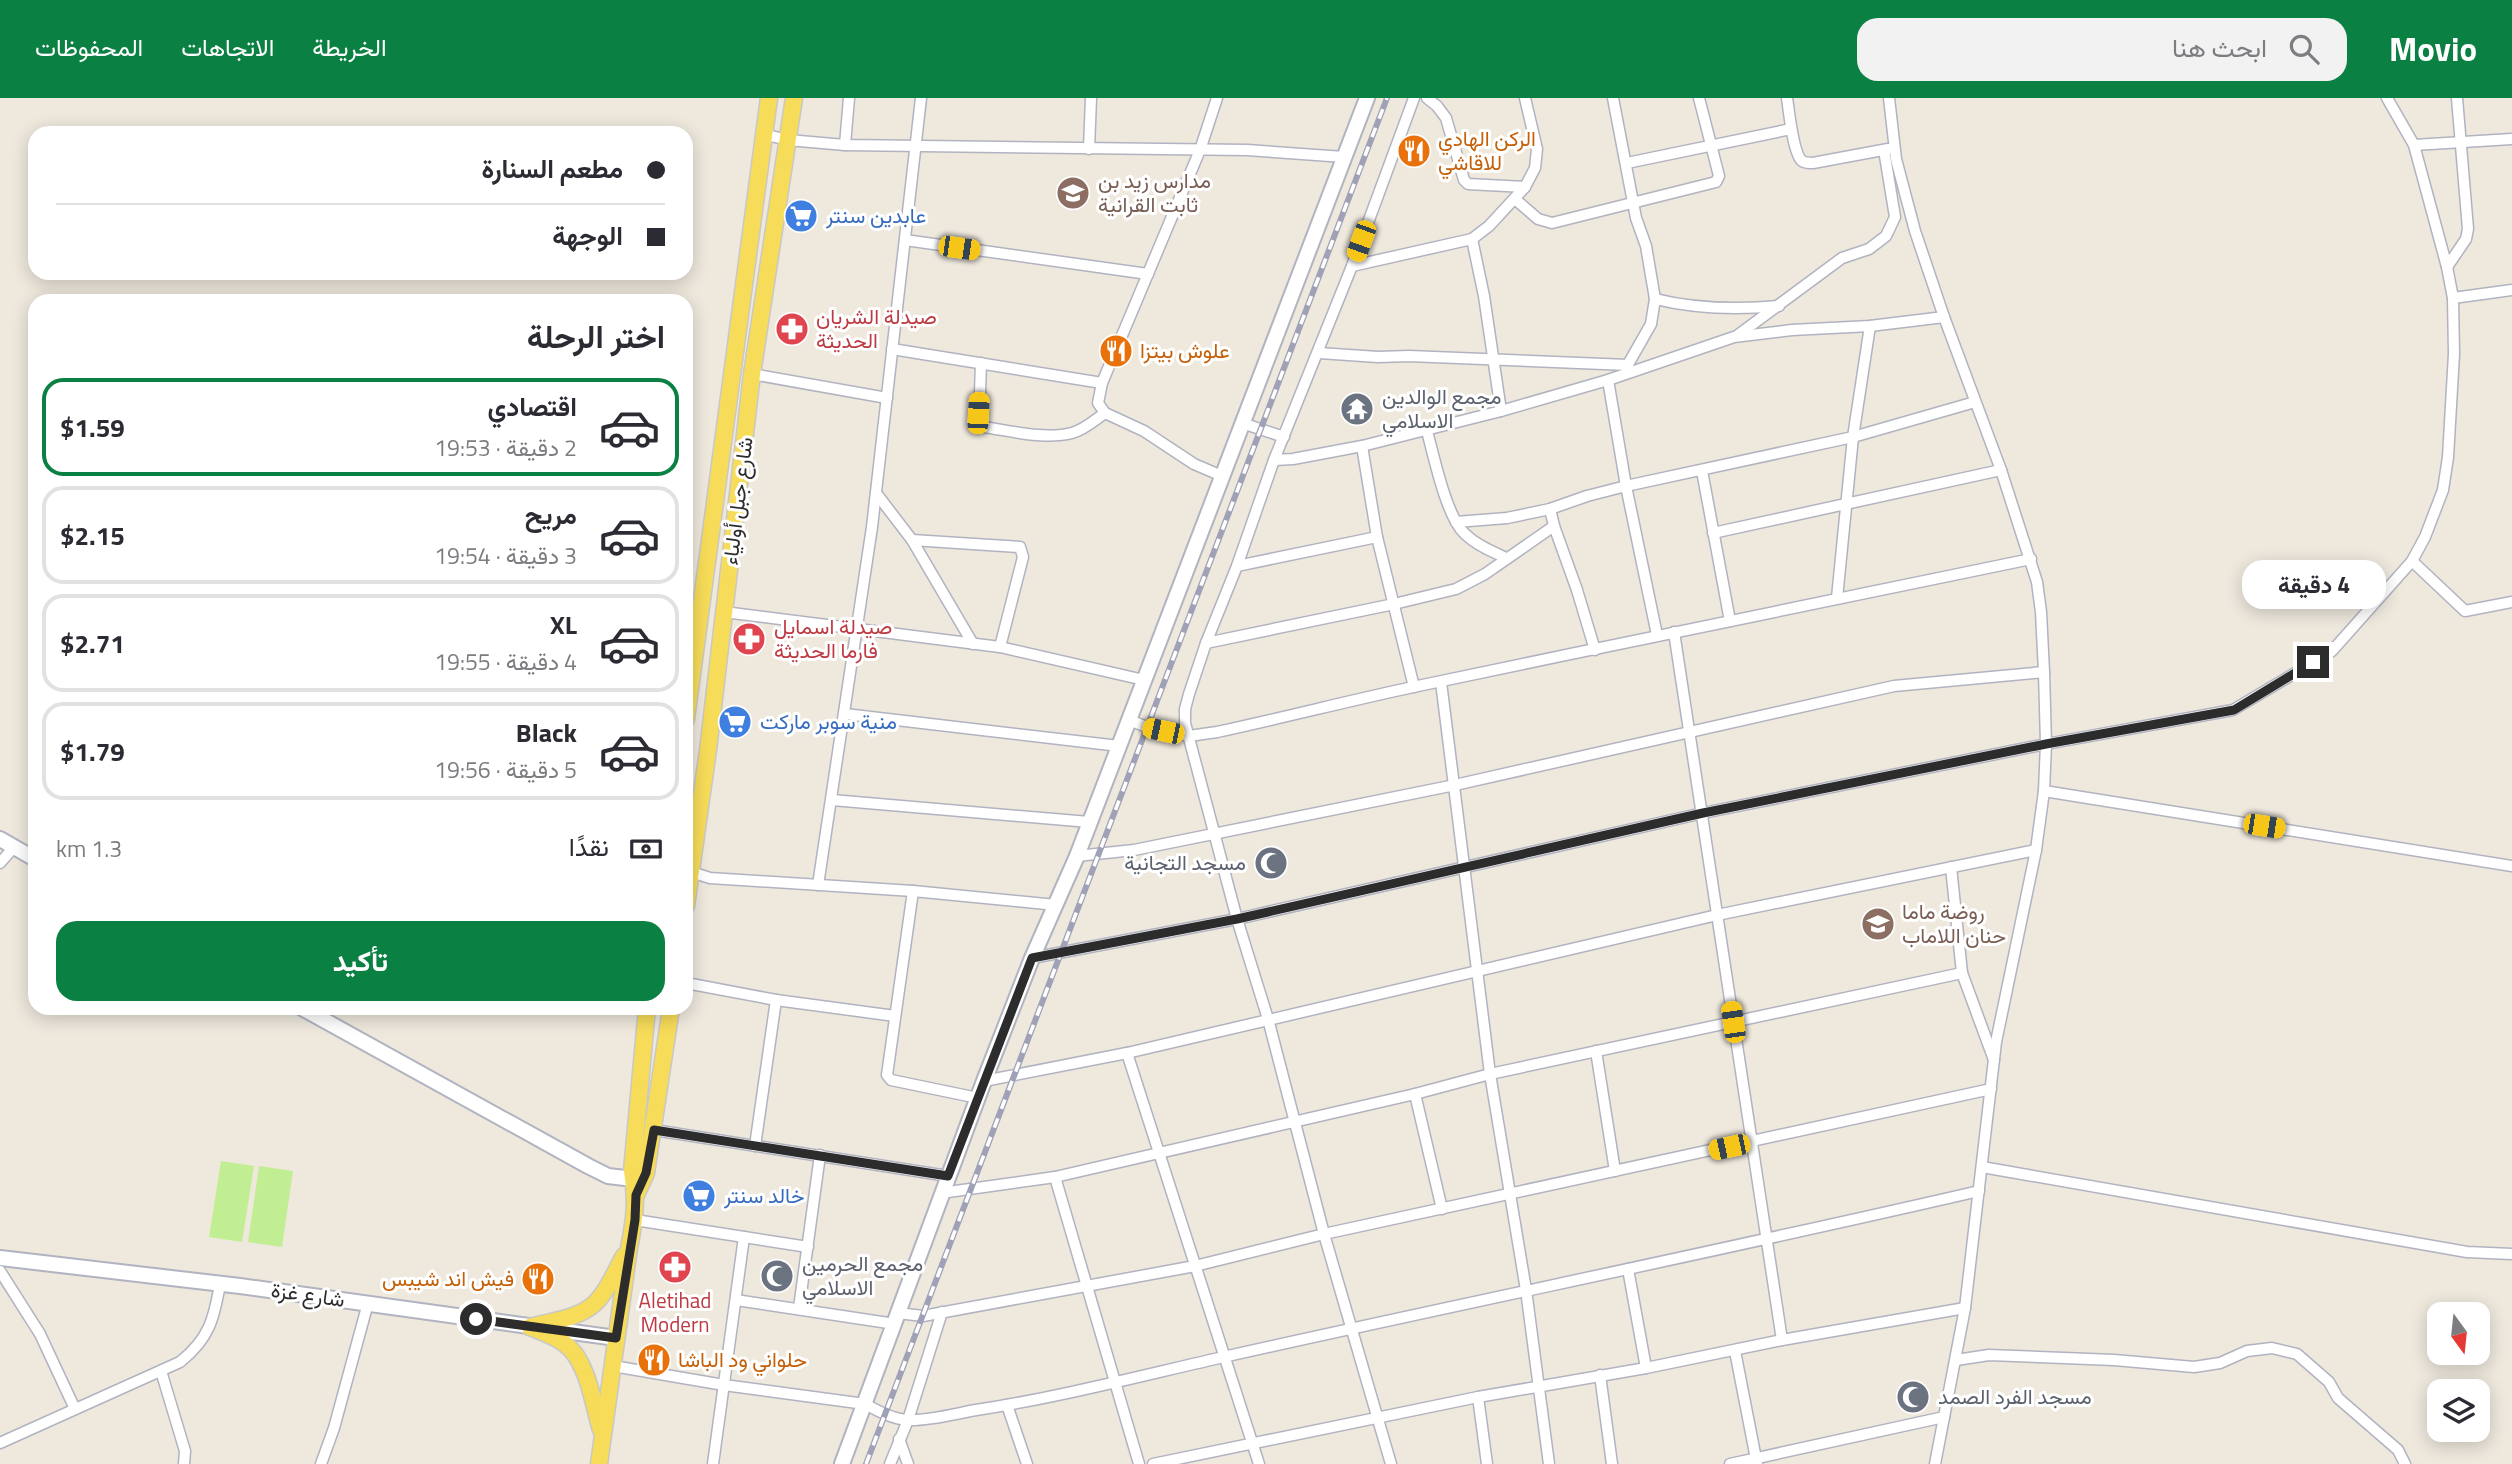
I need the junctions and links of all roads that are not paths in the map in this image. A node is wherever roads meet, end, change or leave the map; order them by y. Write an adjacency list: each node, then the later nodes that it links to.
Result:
1 (769, 98): 18 (main road, شارع جبل أولياء)
2 (794, 98): 20 (main road, شارع جبل أولياء)
3 (849, 98): 22 (street)
4 (920, 98): 25 (street)
5 (1091, 98): 26 (street)
6 (1217, 98): 28 (street)
7 (1367, 98): 29 (street)
8 (1414, 98): 36 (street)
9 (1427, 98): 31 (street)
10 (1525, 98): 31 (street)
11 (1612, 98): 30 (street)
12 (1699, 98): 23 (street)
13 (1787, 98): 17 (street)
14 (1889, 98): 27 (street)
15 (2387, 98): 24 (street)
16 (2457, 98): 21 (street)
17 (1791, 129): 23 (street); 27 (street)
18 (763, 134): 20 (street); 93 (main road, شارع جبل أولياء)
19 (2512, 139): 21 (street)
20 (788, 140): 22 (street); 51 (main road, شارع جبل أولياء)
21 (2461, 143): 24 (street); 37 (street)
22 (845, 145): 25 (street)
23 (1711, 145): 30 (street); 33 (street)
24 (2414, 145): 37 (street)
25 (914, 147): 26 (street); 35 (street)
26 (1089, 149): 28 (street)
27 (1889, 149): 42 (street); 43 (street)
28 (1200, 150): 29 (street); 38 (street)
29 (1344, 157): 59 (street)
30 (1627, 163): 33 (street)
31 (1525, 187): 32 (street)
32 (1516, 199): 33 (street); 34 (street)
33 (1634, 202): 41 (street)
34 (1472, 239): 36 (street); 48 (street)
35 (905, 240): 38 (street); 46 (street)
36 (1352, 266): 47 (street)
37 (2447, 267): 40 (street)
38 (1148, 274): 54 (street)
39 (2512, 290): 40 (street)
40 (2453, 298): 79 (street)
41 (1655, 299): 42 (street); 50 (street)
42 (1779, 306): 45 (street)
43 (1944, 317): 44 (street); 56 (street)
44 (1870, 326): 45 (street); 62 (street)
45 (1734, 337): 52 (street)
46 (892, 349): 49 (street); 55 (street)
47 (1319, 353): 48 (street); 61 (street)
48 (1492, 359): 50 (street); 57 (street)
49 (981, 363): 54 (street); 58 (street)
50 (1628, 365): 52 (street)
51 (752, 374): 55 (street); 84 (main road, شارع جبل أولياء)
52 (1623, 375): 53 (street)
53 (1608, 380): 57 (street); 68 (street)
54 (1102, 383): 58 (street)
55 (887, 398): 69 (street)
56 (1975, 402): 62 (street); 65 (street)
57 (1501, 411): 60 (street)
58 (1105, 413): 67 (street)
59 (1242, 423): 61 (street); 67 (street)
60 (1427, 431): 63 (street); 72 (street)
61 (1284, 437): 64 (street)
62 (1853, 437): 66 (street); 70 (street)
63 (1362, 446): 64 (street); 75 (street)
64 (1274, 460): 80 (street)
65 (2001, 470): 70 (street); 78 (street)
66 (1702, 471): 68 (street); 74 (street)
67 (1222, 476): 95 (street)
68 (1626, 486): 71 (street); 88 (street)
69 (876, 493): 76 (street); 86 (street)
70 (1846, 505): 74 (street); 81 (street)
71 (1550, 509): 72 (street); 73 (street)
72 (1456, 523): 77 (street)
73 (1554, 526): 77 (street); 92 (street)
74 (1713, 533): 85 (street)
75 (1377, 537): 80 (street); 83 (street)
76 (912, 540): 90 (street); 91 (street)
77 (1506, 558): 83 (street)
78 (2031, 559): 81 (street); 94 (street)
79 (2412, 561): 82 (street); 102 (street)
80 (1237, 566): 89 (street)
81 (1837, 598): 85 (street)
82 (2512, 602)
83 (1394, 604): 89 (street); 97 (street)
84 (724, 612): 86 (street); 114 (main road, شارع جبل أولياء)
85 (1730, 621): 87 (street)
86 (856, 629): 90 (street); 98 (street)
87 (1674, 632): 88 (street); 100 (street)
88 (1657, 635): 92 (street)
89 (1206, 643): 101 (street)
90 (973, 645): 91 (street)
91 (1000, 647): 95 (street)
92 (1595, 650): 96 (street)
93 (693, 666)
94 (2044, 672): 100 (street); 102 (street)
95 (1144, 680): 99 (street)
96 (1441, 682): 97 (street); 104 (street)
97 (1414, 687): 101 (street)
98 (845, 714): 103 (street); 106 (street)
99 (1129, 720): 101 (street); 103 (street)
100 (1689, 732): 104 (street); 107 (street)
101 (1189, 736): 109 (street)
102 (2046, 744): 105 (street); 107 (street)
103 (1119, 746): 108 (street)
104 (1455, 785): 109 (street); 118 (street)
105 (2044, 791): 112 (street); 117 (street)
106 (832, 800): 108 (street); 121 (street)
107 (1703, 813): 118 (street); 124 (street)
108 (1088, 822): 115 (street)
109 (1217, 834): 115 (street); 125 (street)
110 (0, 839): 111 (street)
111 (14, 847): 113 (street); 116 (street)
112 (2036, 850): 119 (street); 139 (street)
113 (28, 855)
114 (693, 856)
115 (1077, 856): 123 (street)
116 (0, 863)
117 (2512, 866)
118 (1465, 867): 125 (street); 127 (street)
119 (1951, 867): 124 (street); 128 (street)
120 (693, 873): 121 (street)
121 (818, 885): 122 (street)
122 (913, 891): 123 (street); 134 (street)
123 (1056, 905): 126 (street)
124 (1717, 915): 127 (street); 136 (street)
125 (1237, 919): 126 (street); 135 (street)
126 (1032, 958): 141 (street)
127 (1477, 973): 135 (street); 140 (street)
128 (1962, 973): 136 (street); 139 (street)
129 (693, 984): 130 (street)
130 (776, 1000): 134 (street); 148 (street)
131 (315, 1015): 155 (street)
132 (646, 1015): 155 (main road)
133 (670, 1015): 146 (main road)
134 (895, 1016): 144 (street)
135 (1268, 1019): 138 (street); 145 (street)
136 (1733, 1022): 137 (street); 147 (street)
137 (1596, 1051): 140 (street); 152 (street)
138 (1127, 1053): 141 (street); 149 (street)
139 (1994, 1061): 142 (street)
140 (1490, 1074): 143 (street); 158 (street)
141 (984, 1081): 144 (street)
142 (1991, 1089): 147 (street); 151 (street)
143 (1415, 1094): 145 (street); 159 (street)
144 (978, 1098): 153 (street)
145 (1293, 1122): 149 (street); 161 (street)
146 (654, 1130): 148 (street); 155 (main road)
147 (1752, 1142): 152 (street); 163 (street)
148 (755, 1146): 150 (street)
149 (1159, 1153): 154 (street); 168 (street)
150 (820, 1155): 153 (street); 164 (street)
151 (1982, 1167): 156 (street); 166 (street)
152 (1615, 1171): 158 (street)
153 (948, 1176): 157 (street)
154 (1055, 1177): 157 (street); 172 (street)
155 (637, 1185): 160 (main road)
156 (1979, 1191): 163 (street); 177 (street)
157 (941, 1193): 179 (street)
158 (1511, 1195): 159 (street); 173 (street)
159 (1442, 1209): 161 (street)
160 (635, 1220): 162 (street); 165 (main road)
161 (1324, 1234): 168 (street); 181 (street)
162 (744, 1237): 164 (street); 174 (street)
163 (1767, 1240): 169 (street); 183 (street)
164 (808, 1247): 176 (street)
165 (629, 1248): 180 (main road); 182 (main road)
166 (2512, 1254)
167 (0, 1258): 171 (street, شارع غزة)
168 (1195, 1266): 172 (street); 185 (street)
169 (1628, 1269): 173 (street); 188 (street)
170 (0, 1271): 197 (street)
171 (220, 1284): 175 (street, شارع غزة); 189 (street)
172 (1086, 1285): 178 (street); 191 (street)
173 (1526, 1290): 181 (street); 193 (street)
174 (736, 1300): 176 (street); 192 (street)
175 (368, 1303): 180 (street, شارع غزة); 207 (street)
176 (799, 1308): 179 (street)
177 (1965, 1308): 183 (street); 186 (street)
178 (942, 1312): 179 (street); 200 (street)
179 (897, 1319): 195 (street)
180 (530, 1327): 182 (street, شارع غزة); 202 (main road)
181 (1352, 1329): 185 (street); 198 (street)
182 (616, 1338): 187 (main road)
183 (1782, 1340): 184 (street)
184 (1735, 1351): 188 (street); 205 (street)
185 (1224, 1357): 191 (street); 204 (street)
186 (1956, 1360): 199 (street); 223 (street)
187 (613, 1366): 192 (street); 202 (main road)
188 (1646, 1368): 190 (street)
189 (161, 1371): 197 (street); 206 (street)
190 (1600, 1375): 193 (street); 220 (street)
191 (1114, 1383): 196 (street); 214 (street)
192 (724, 1385): 195 (street); 209 (street)
193 (1540, 1385): 194 (street); 219 (street)
194 (1478, 1396): 198 (street); 218 (street)
195 (865, 1405): 200 (street); 210 (street)
196 (1007, 1405): 200 (street); 213 (street)
197 (75, 1409): 203 (street)
198 (1377, 1416): 204 (street); 217 (street)
199 (1944, 1416): 205 (street); 222 (street)
200 (908, 1420): 201 (street)
201 (899, 1438): 211 (street); 212 (street)
202 (603, 1439): 208 (main road)
203 (0, 1443)
204 (1253, 1444): 215 (street); 216 (street)
205 (1757, 1462): 221 (street)
206 (184, 1464)
207 (321, 1464)
208 (599, 1464)
209 (713, 1464)
210 (842, 1464)
211 (890, 1464)
212 (908, 1464)
213 (1027, 1464)
214 (1139, 1464)
215 (1153, 1464)
216 (1259, 1464)
217 (1391, 1464)
218 (1487, 1464)
219 (1549, 1464)
220 (1612, 1464)
221 (1730, 1464)
222 (1936, 1464)
223 (2405, 1464)

